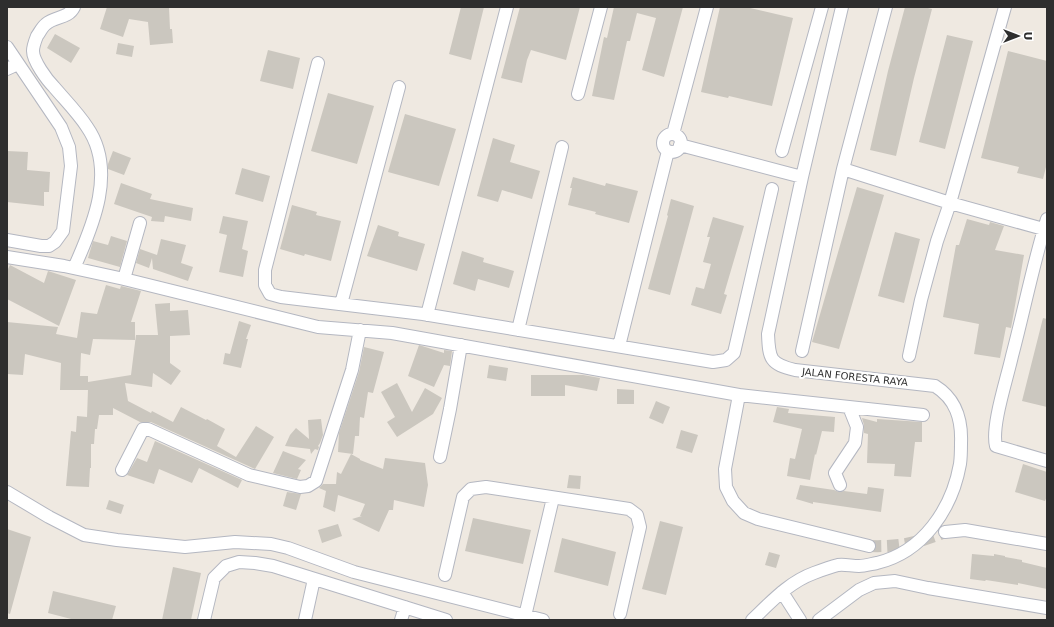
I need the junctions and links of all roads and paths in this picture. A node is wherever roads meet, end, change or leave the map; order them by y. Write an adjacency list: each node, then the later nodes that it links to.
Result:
1 (74, 7): 28 (street)
2 (507, 7): 31 (street)
3 (601, 7): 14 (street)
4 (707, 7): 15 (street)
5 (822, 7): 19 (street)
6 (842, 7): 21 (street, JALAN FORESTA RAYA)
7 (886, 7): 20 (street)
8 (1007, 7): 9 (street); 23 (street)
9 (1012, 7)
10 (7, 47): 12 (street)
11 (318, 63): 30 (street)
12 (13, 67): 26 (street)
13 (399, 87): 30 (street)
14 (578, 94)
15 (673, 134): 16 (street); 18 (street)
16 (680, 145): 18 (street); 21 (street)
17 (562, 147): 33 (street)
18 (668, 151): 35 (street)
19 (782, 151)
20 (843, 168): 23 (street); 36 (street)
21 (802, 177): 52 (street, JALAN FORESTA RAYA)
22 (772, 189): 35 (street)
23 (950, 203): 25 (street); 37 (street)
24 (140, 223): 29 (street)
25 (1046, 226): 42 (street)
26 (7, 240)
27 (7, 257): 28 (street)
28 (74, 268): 29 (street)
29 (124, 279): 32 (street)
30 (341, 304): 31 (street)
31 (427, 315): 33 (street)
32 (360, 330): 34 (street); 43 (street)
33 (518, 330): 35 (street)
34 (461, 345): 38 (street); 41 (street)
35 (619, 346)
36 (802, 351)
37 (909, 356)
38 (739, 396): 39 (street); 49 (street)
39 (850, 407): 40 (street); 44 (street)
40 (923, 415)
41 (440, 457)
42 (1047, 461)
43 (122, 470)
44 (840, 485)
45 (7, 492): 56 (street)
46 (553, 498): 50 (street); 55 (street); 56 (street)
47 (945, 532): 48 (street)
48 (1047, 544)
49 (869, 546)
50 (445, 575)
51 (314, 579): 53 (street); 57 (street); 58 (street)
52 (782, 592): 62 (street, JALAN FORESTA RAYA); 63 (street)
53 (405, 607): 59 (street); 60 (street)
54 (1047, 608): 64 (street)
55 (620, 614)
56 (525, 616): 61 (street)
57 (204, 620)
58 (305, 620)
59 (402, 620)
60 (446, 620)
61 (544, 620)
62 (752, 620)
63 (800, 620)
64 (819, 620)

